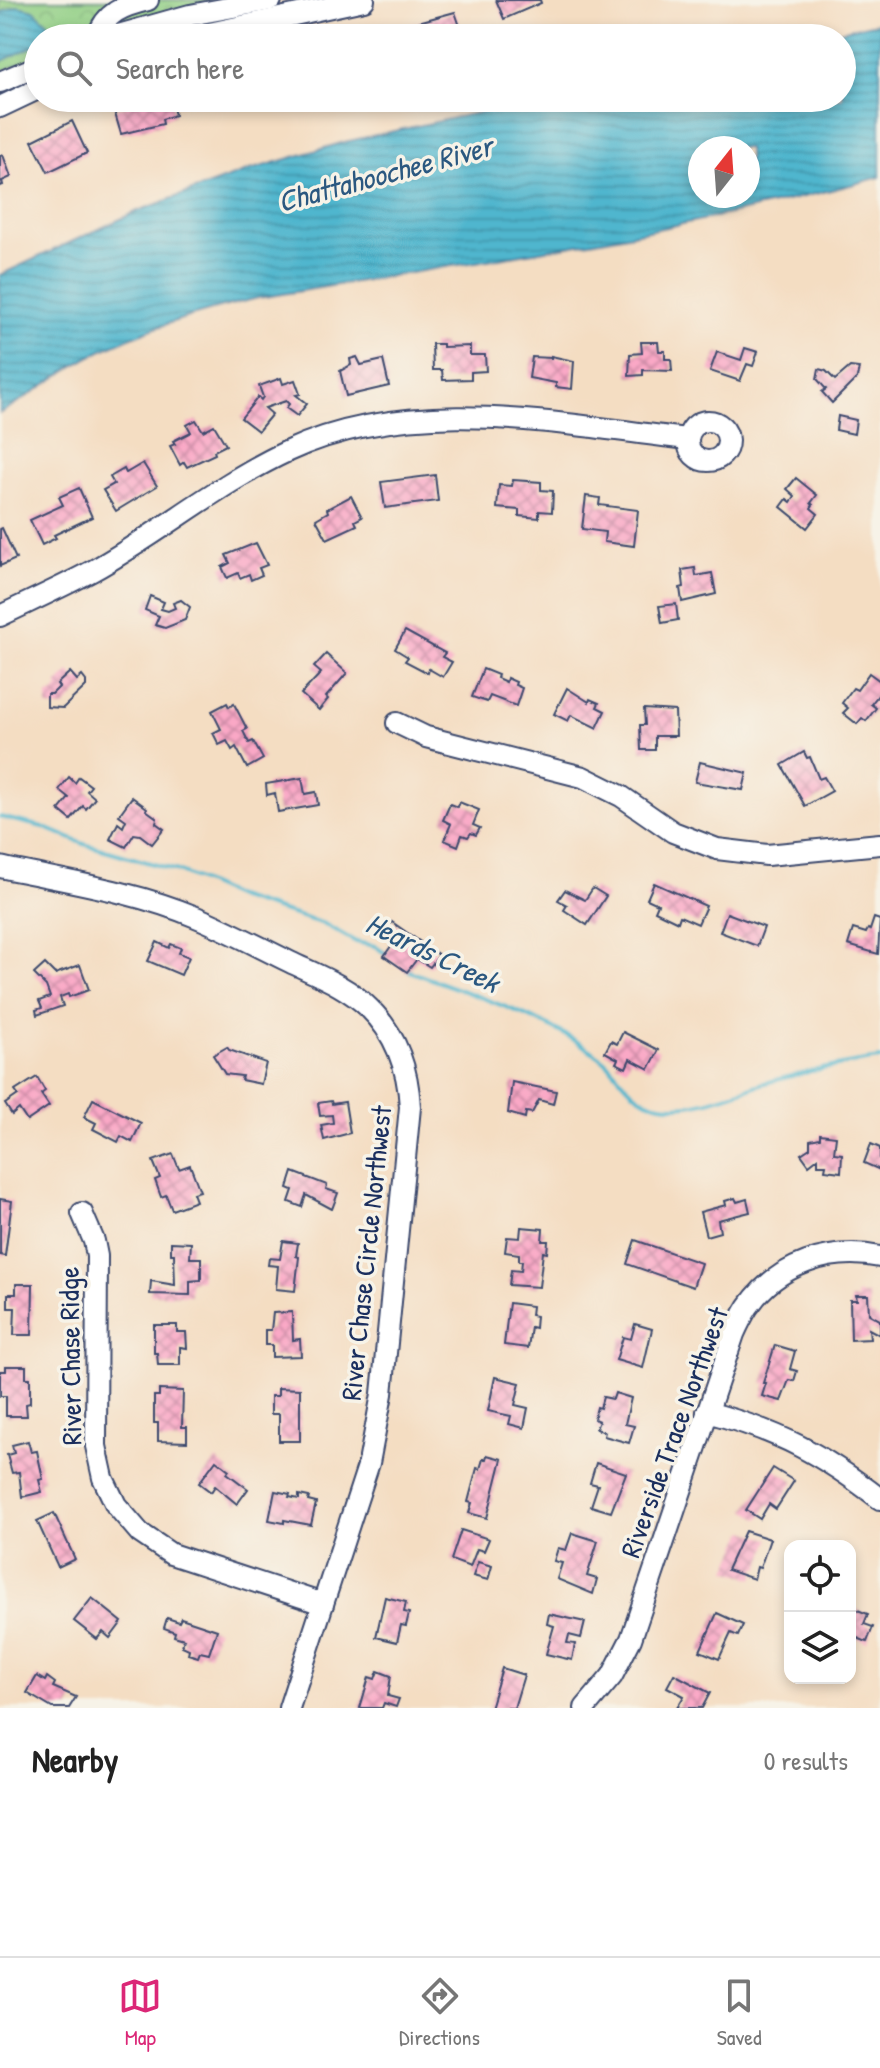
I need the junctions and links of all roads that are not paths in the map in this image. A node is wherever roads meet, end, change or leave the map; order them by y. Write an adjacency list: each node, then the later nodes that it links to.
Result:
1 (148, 0): 4 (street)
2 (271, 0): 5 (street)
3 (364, 0): 6 (street)
4 (102, 24)
5 (158, 24)
6 (252, 24)
7 (24, 72): 8 (street)
8 (0, 82)
9 (24, 96): 10 (street)
10 (0, 107)
11 (688, 439): 12 (street)
12 (0, 616)
13 (397, 723): 14 (street)
14 (880, 844)
15 (0, 867): 20 (street, River Chase Circle Northwest)
16 (82, 1213): 20 (street, River Chase Ridge)
17 (880, 1257): 18 (street, Riverside Trace Northwest)
18 (707, 1412): 19 (street); 22 (street, Riverside Trace Northwest)
19 (880, 1499)
20 (323, 1604): 21 (street, River Chase Circle Northwest)
21 (289, 1708)
22 (585, 1708)

